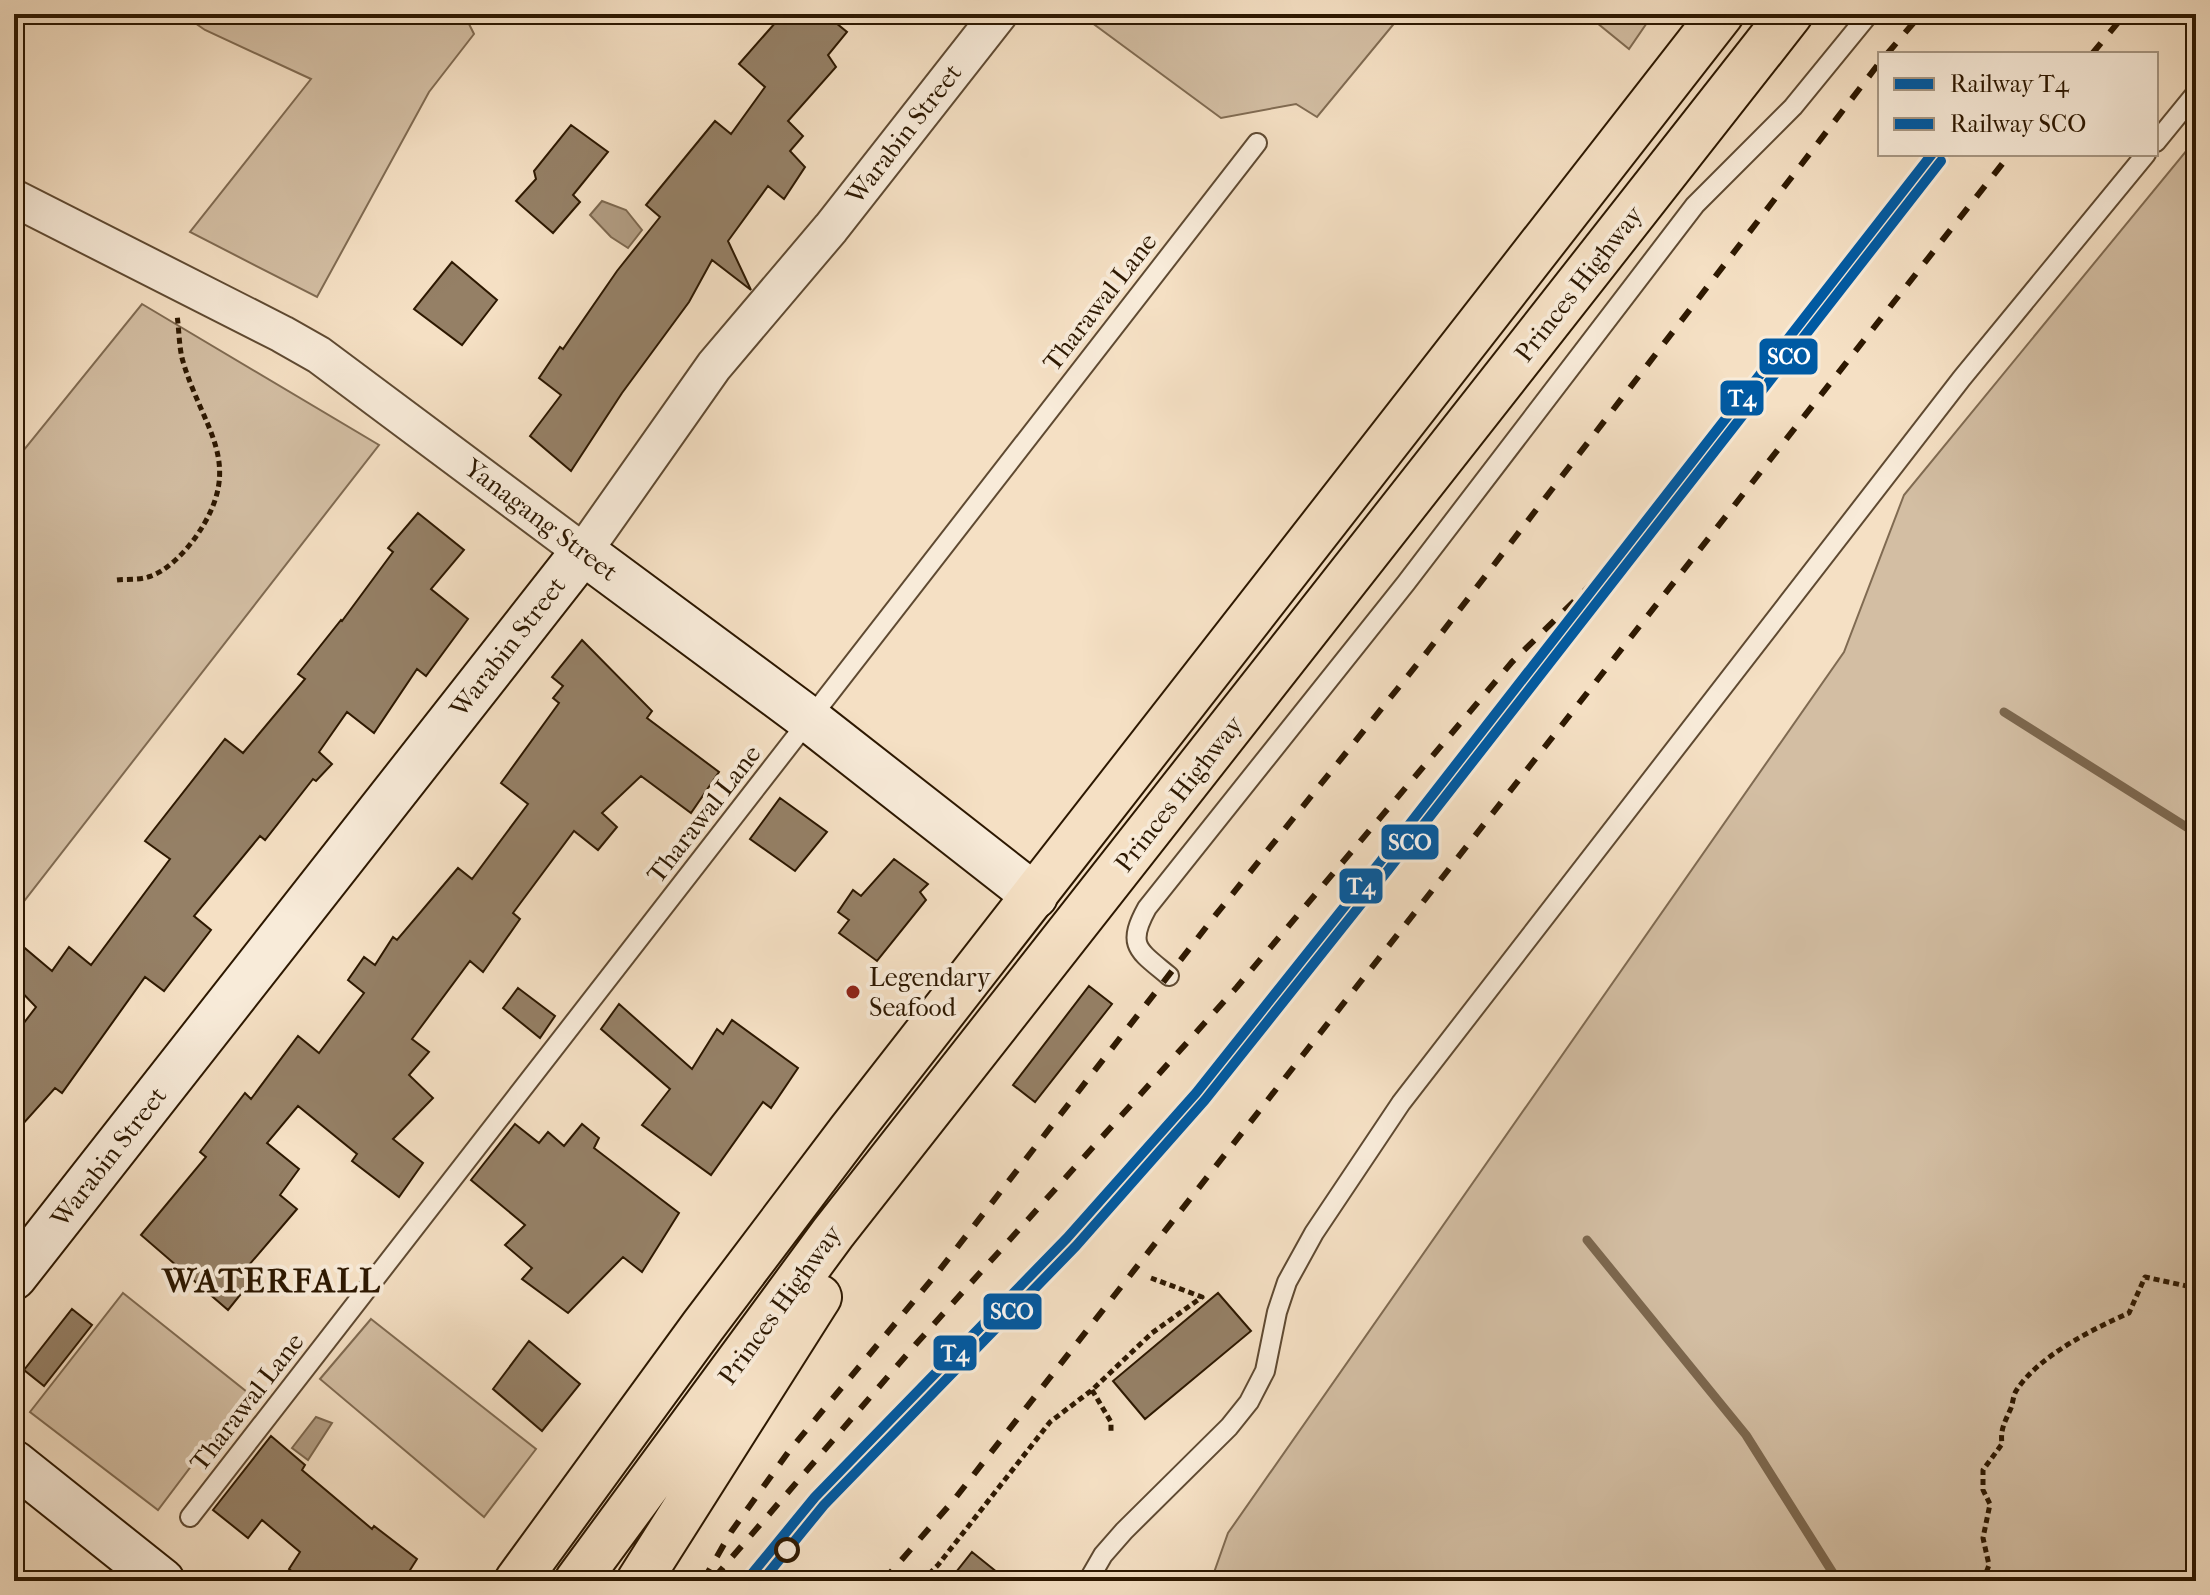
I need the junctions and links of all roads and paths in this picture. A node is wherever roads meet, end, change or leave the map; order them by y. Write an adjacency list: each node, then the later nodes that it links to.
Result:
1 (999, 14): 11 (street, Warabin Street)
2 (1721, 14): 14 (highway, Princes Highway)
3 (1790, 14): 16 (highway, Princes Highway)
4 (1869, 14): 15 (lane)
5 (2196, 93): 6 (lane)
6 (2158, 140)
7 (1257, 143): 13 (lane, Tharawal Lane)
8 (2144, 156): 29 (lane)
9 (14, 198): 10 (street, Yanagang Street)
10 (173, 279): 11 (street, Yanagang Street); 12 (path)
11 (583, 552): 13 (street, Yanagang Street); 17 (street, Warabin Street)
12 (117, 580)
13 (810, 720): 14 (street, Yanagang Street); 23 (lane, Tharawal Lane)
14 (1035, 896): 25 (highway, Princes Highway)
15 (1169, 976)
16 (975, 1052): 26 (highway, Princes Highway); 27 (highway)
17 (14, 1277)
18 (1151, 1278): 20 (path)
19 (2196, 1288): 30 (path)
20 (1092, 1390): 21 (path); 28 (path)
21 (1111, 1434)
22 (14, 1463): 24 (street)
23 (190, 1517)
24 (162, 1581)
25 (517, 1581)
26 (577, 1581)
27 (639, 1581)
28 (922, 1581)
29 (1088, 1581)
30 (1983, 1581)

